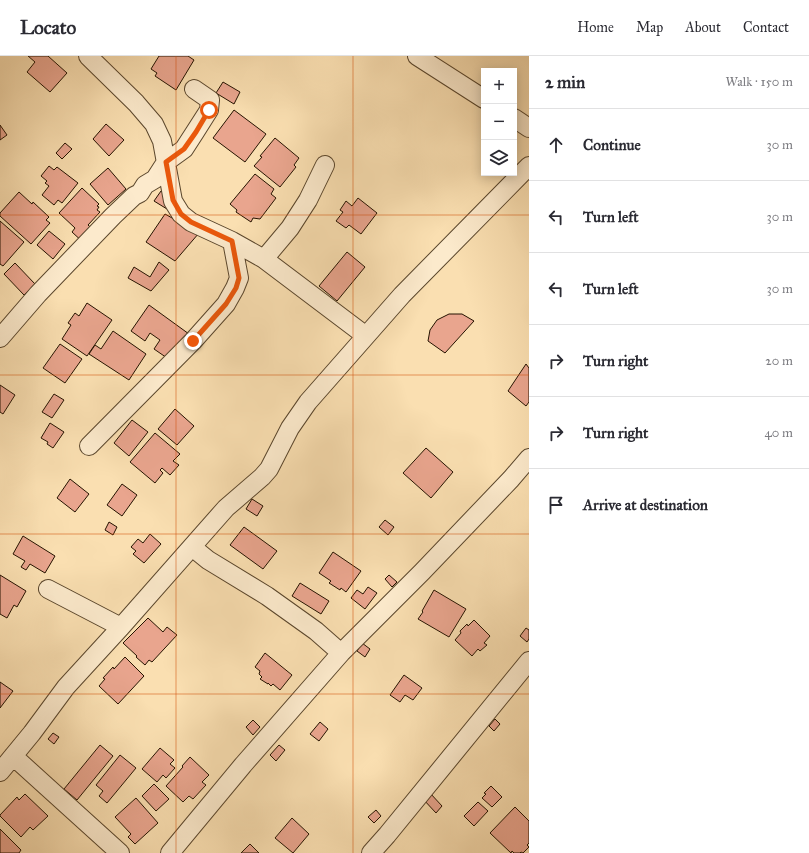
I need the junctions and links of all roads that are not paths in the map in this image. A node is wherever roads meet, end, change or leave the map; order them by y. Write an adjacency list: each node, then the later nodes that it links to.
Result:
1 (88, 56): 7 (street)
2 (416, 56): 4 (street)
3 (194, 89): 7 (street)
4 (481, 97)
5 (517, 120): 6 (street)
6 (529, 128)
7 (166, 162): 10 (street); 13 (street)
8 (325, 165): 11 (street)
9 (529, 166): 12 (street)
10 (232, 241): 11 (street); 14 (street)
11 (264, 259): 12 (street)
12 (366, 336): 16 (street)
13 (0, 338)
14 (89, 446)
15 (529, 458): 19 (street)
16 (192, 546): 18 (street); 19 (street)
17 (48, 589): 18 (street)
18 (121, 627): 21 (street)
19 (341, 653): 24 (street)
20 (529, 661): 25 (street)
21 (13, 756): 22 (street); 23 (street)
22 (0, 772)
23 (120, 853)
24 (170, 853)
25 (371, 853)

